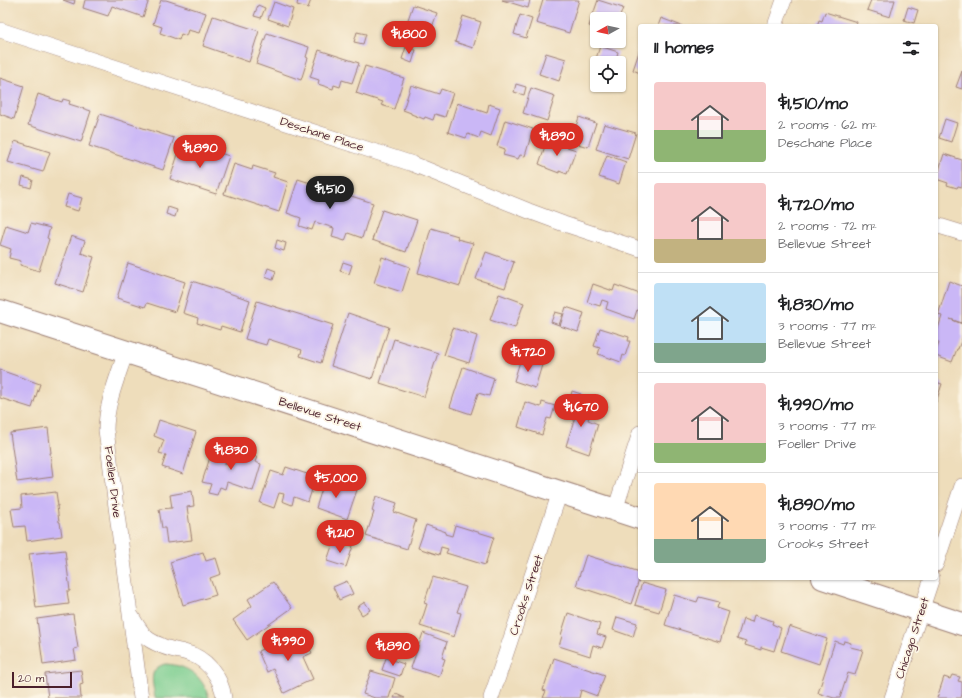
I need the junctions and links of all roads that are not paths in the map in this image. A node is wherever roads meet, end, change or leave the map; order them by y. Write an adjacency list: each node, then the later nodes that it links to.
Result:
1 (778, 1): 2 (street)
2 (775, 24)
3 (0, 30): 6 (street, Deschane Place)
4 (938, 226): 5 (street)
5 (962, 233)
6 (638, 247)
7 (0, 311): 8 (street, Bellevue Street)
8 (126, 351): 11 (street, Bellevue Street); 18 (street, Foeller Drive)
9 (638, 439): 12 (street)
10 (962, 486): 14 (street)
11 (560, 492): 12 (street, Bellevue Street); 22 (street, Crooks Street)
12 (615, 510): 13 (street, Bellevue Street)
13 (638, 517)
14 (938, 558)
15 (829, 580): 17 (street)
16 (931, 580): 17 (street, Chicago Street)
17 (921, 610): 19 (street); 23 (street, Chicago Street)
18 (130, 615): 20 (street, Foeller Drive); 21 (street, Foeller Drive)
19 (962, 624)
20 (141, 698)
21 (224, 698)
22 (491, 698)
23 (892, 698)

